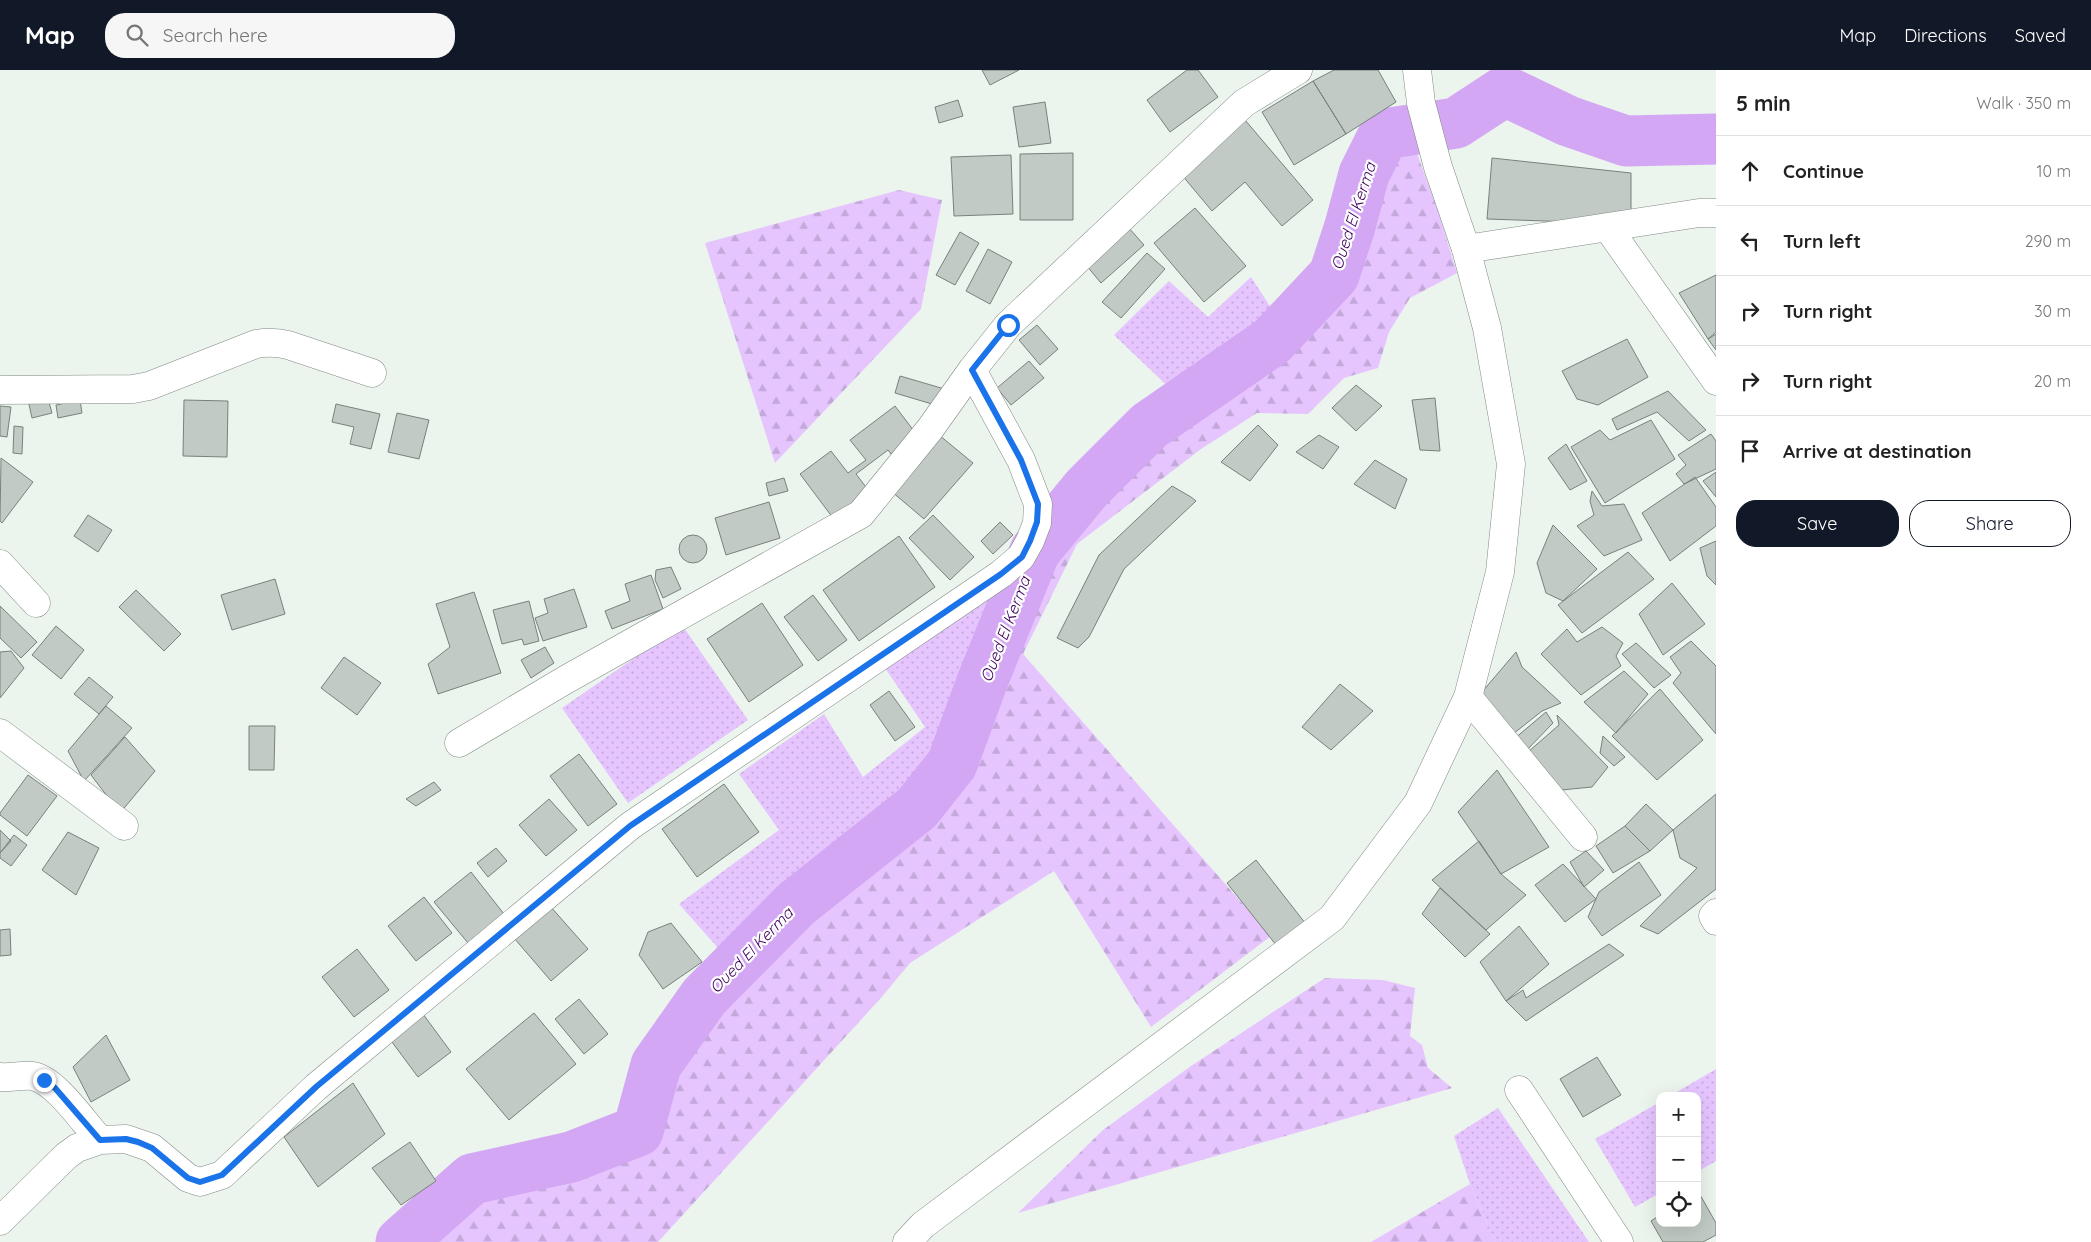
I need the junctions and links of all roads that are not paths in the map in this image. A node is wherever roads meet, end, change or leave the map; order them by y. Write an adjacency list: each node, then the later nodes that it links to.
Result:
1 (1298, 70): 6 (street)
2 (1417, 70): 5 (street)
3 (1716, 213): 4 (street)
4 (1608, 228): 5 (street); 8 (street)
5 (1466, 249): 12 (street)
6 (972, 370): 14 (street); 21 (street)
7 (372, 373): 9 (street)
8 (1716, 381)
9 (0, 390)
10 (0, 564): 11 (street)
11 (36, 603)
12 (1468, 697): 16 (street); 23 (street)
13 (0, 733): 15 (street)
14 (459, 743)
15 (124, 826)
16 (1583, 836)
17 (1716, 913): 18 (street)
18 (1716, 921)
19 (0, 1076): 21 (street)
20 (1519, 1090): 24 (street)
21 (100, 1140): 22 (street)
22 (0, 1221)
23 (907, 1242)
24 (1619, 1242)

